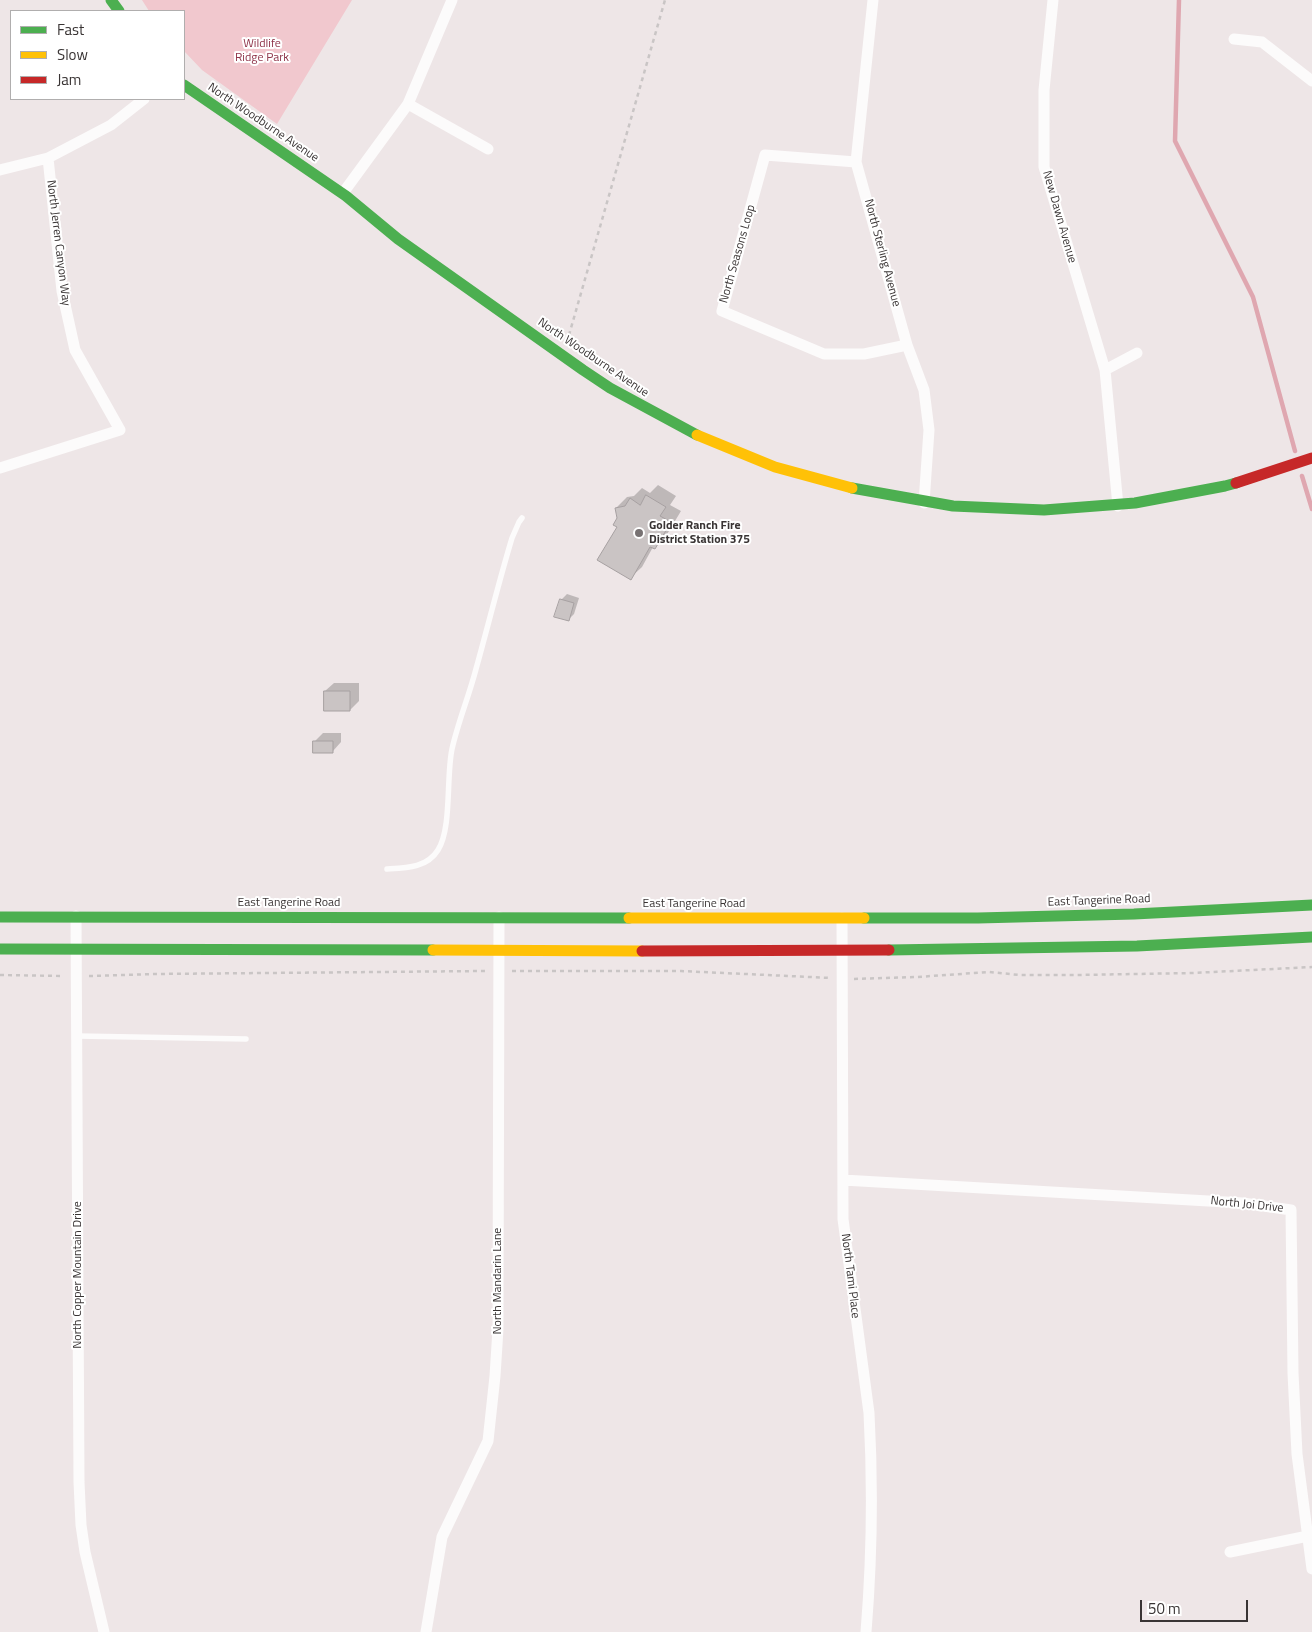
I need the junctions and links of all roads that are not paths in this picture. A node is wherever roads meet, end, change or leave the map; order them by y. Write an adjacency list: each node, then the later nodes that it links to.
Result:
1 (110, 0): 5 (main road)
2 (452, 0): 10 (street)
3 (873, 0): 13 (street, North Sterling Avenue)
4 (1053, 0): 18 (street, New Dawn Avenue)
5 (118, 10)
6 (1234, 39): 7 (street)
7 (1312, 81)
8 (185, 86): 15 (main road, North Woodburne Avenue)
9 (143, 100): 12 (street)
10 (408, 104): 11 (street); 15 (street)
11 (488, 150)
12 (48, 158): 14 (street); 20 (street, North Jerren Canyon Way)
13 (856, 162): 16 (street, North Sterling Avenue); 16 (street, North Seasons Loop)
14 (0, 170)
15 (343, 194): 21 (main road, North Woodburne Avenue)
16 (907, 345): 21 (street, North Sterling Avenue)
17 (1137, 353): 18 (street)
18 (1104, 370): 22 (street, New Dawn Avenue)
19 (1312, 458): 22 (main road, North Woodburne Avenue)
20 (0, 468)
21 (924, 504): 22 (main road, North Woodburne Avenue)
22 (1118, 506)
23 (522, 518): 24 (lane)
24 (387, 869)
25 (1312, 905): 29 (main road, East Tangerine Road)
26 (76, 916): 27 (main road, East Tangerine Road); 28 (main road, East Tangerine Road); 32 (street, North Copper Mountain Drive)
27 (0, 917)
28 (499, 917): 29 (main road, East Tangerine Road); 33 (street, North Mandarin Lane)
29 (842, 918): 34 (street, North Tami Place)
30 (1312, 937): 34 (main road)
31 (0, 949): 32 (main road)
32 (77, 949): 33 (main road); 35 (street, North Copper Mountain Drive)
33 (499, 950): 34 (main road); 42 (street, North Mandarin Lane)
34 (843, 951): 37 (street, North Tami Place)
35 (77, 1036): 36 (lane); 41 (street, North Copper Mountain Drive)
36 (246, 1039)
37 (843, 1180): 38 (street, North Joi Drive); 43 (street, North Tami Place)
38 (1308, 1536): 39 (street); 40 (street, North Joi Drive)
39 (1230, 1552)
40 (1312, 1569)
41 (104, 1632)
42 (426, 1632)
43 (866, 1632)

